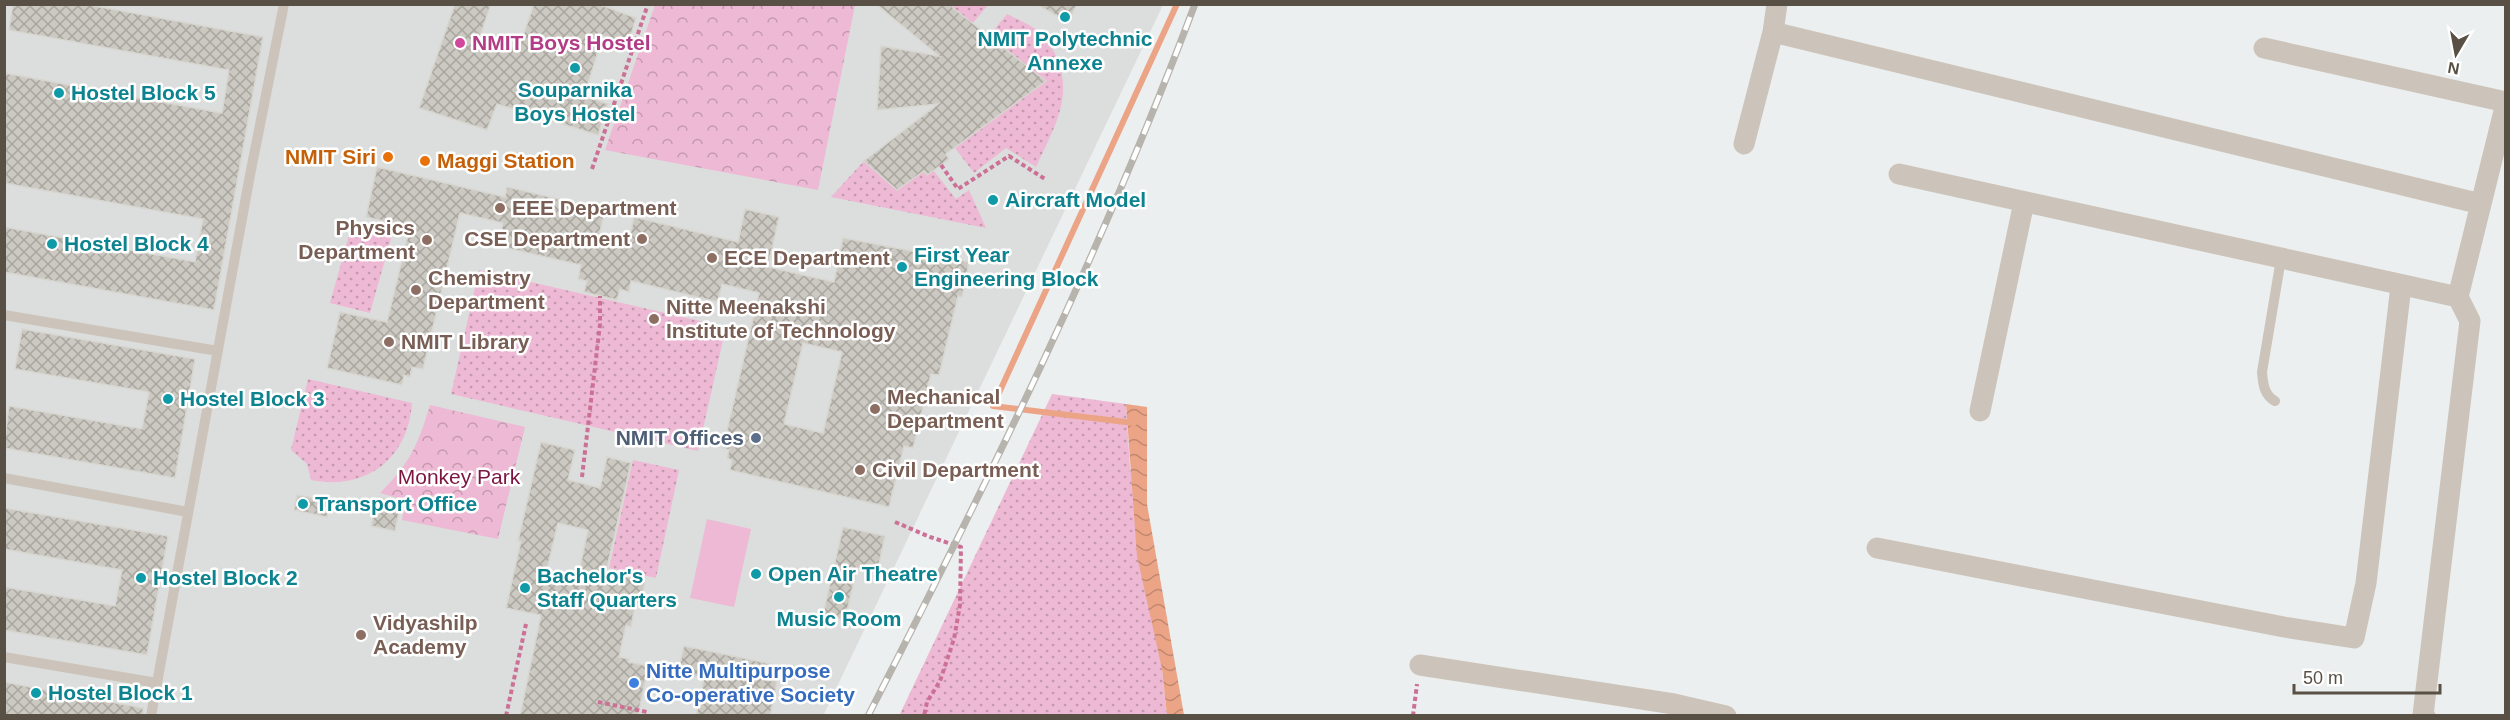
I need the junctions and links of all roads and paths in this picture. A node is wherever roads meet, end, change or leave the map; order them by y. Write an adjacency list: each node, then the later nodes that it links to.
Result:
1 (284, 4): 19 (lane)
2 (648, 4): 9 (path)
3 (1777, 4): 4 (street)
4 (1773, 32): 7 (street); 13 (street)
5 (2264, 48): 6 (street)
6 (2505, 102): 13 (street)
7 (1744, 144)
8 (941, 165): 11 (path)
9 (592, 169)
10 (1899, 174): 12 (street)
11 (1044, 179)
12 (2024, 202): 14 (street); 21 (street)
13 (2481, 204): 17 (street)
14 (2281, 259): 15 (street); 20 (lane)
15 (2401, 286): 17 (street); 26 (street)
16 (600, 296): 22 (path)
17 (2458, 297): 38 (street)
18 (4, 315): 19 (lane)
19 (218, 351): 24 (lane)
20 (2275, 401)
21 (1980, 411)
22 (582, 477)
23 (4, 478): 24 (lane)
24 (188, 512): 30 (lane)
25 (895, 522): 35 (path)
26 (1877, 548)
27 (526, 624): 34 (path)
28 (4, 657): 30 (lane)
29 (1420, 665): 36 (path); 37 (street)
30 (157, 683): 33 (lane)
31 (598, 702): 32 (path)
32 (647, 712)
33 (151, 716)
34 (506, 716)
35 (924, 716)
36 (1413, 716)
37 (1726, 716)
38 (2425, 716)

